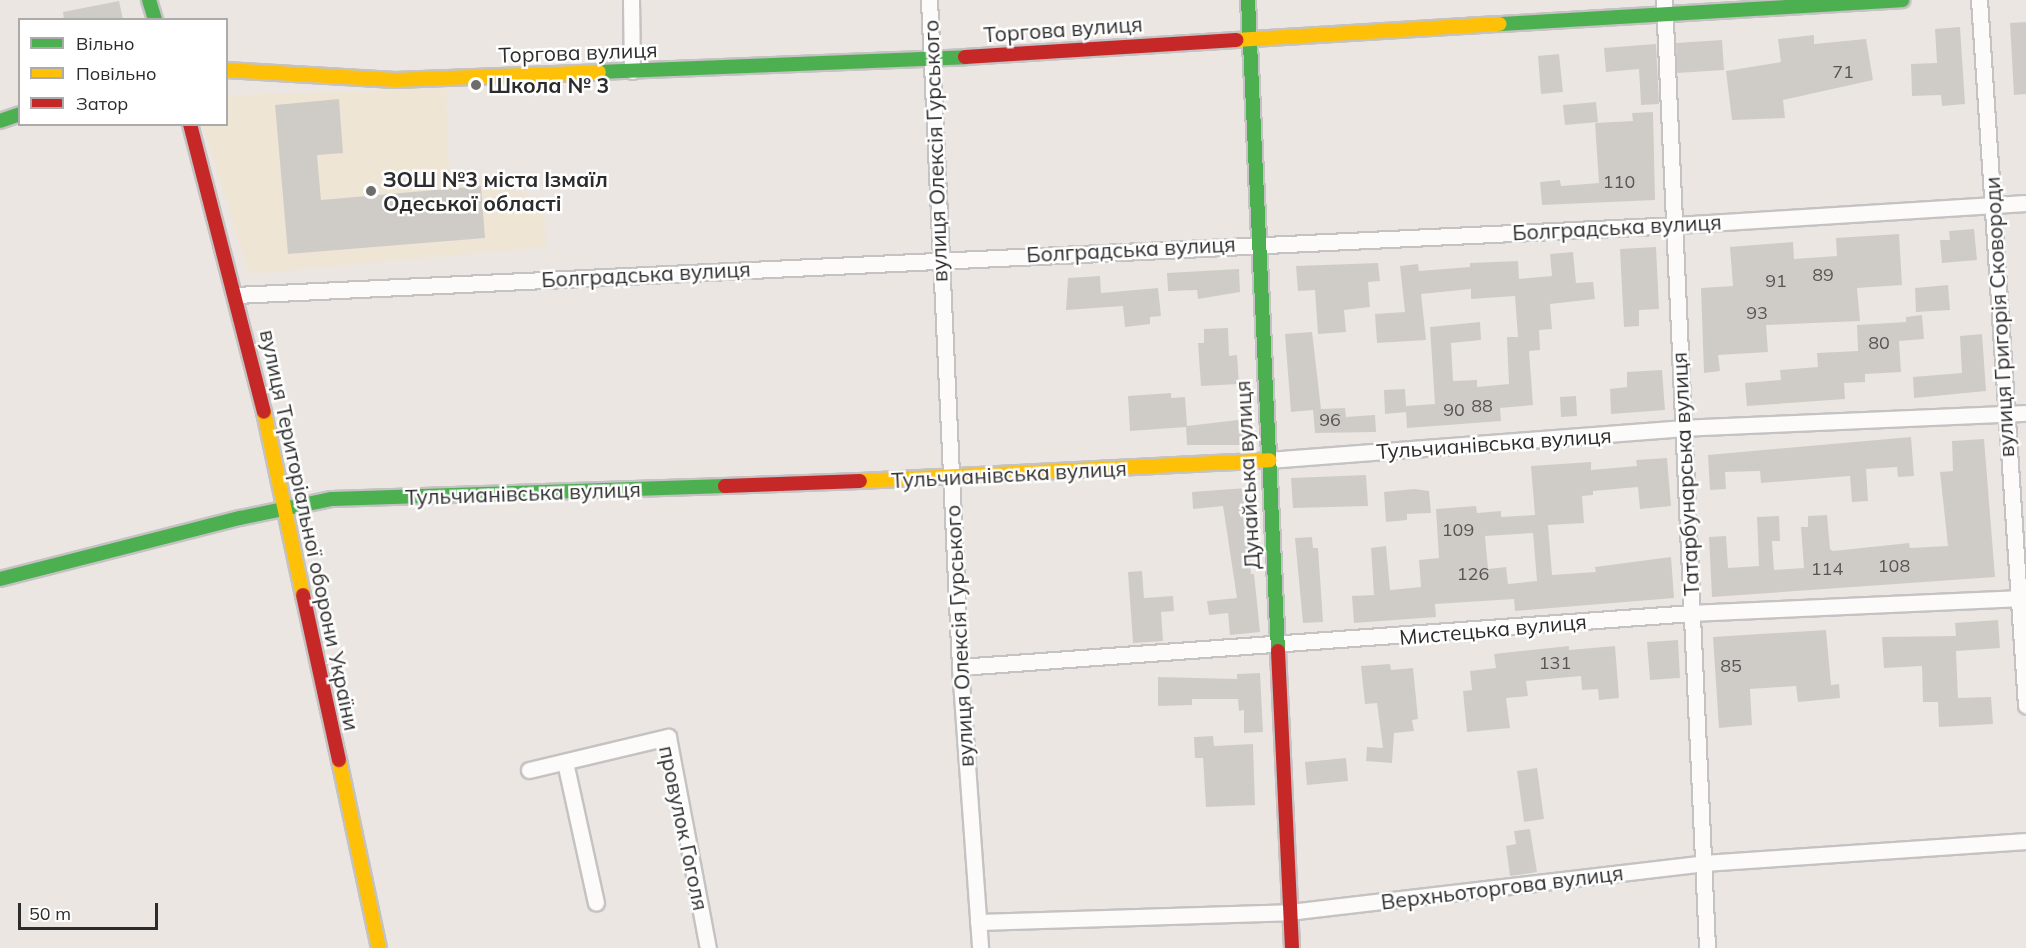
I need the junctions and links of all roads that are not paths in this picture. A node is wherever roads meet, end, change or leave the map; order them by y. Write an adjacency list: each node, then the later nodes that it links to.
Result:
1 (149, 0): 8 (main road)
2 (631, 0): 12 (street)
3 (929, 0): 10 (street, вулиця Олексія Гурського)
4 (1248, 0): 9 (main road, Дунайська вулиця)
5 (1902, 0): 7 (main road, Торгова вулиця)
6 (1979, 0): 17 (street, вулиця Григорія Сковороди)
7 (1665, 8): 9 (main road, Торгова вулиця); 18 (street, Татарбунарська вулиця)
8 (154, 18)
9 (1248, 38): 10 (main road, Торгова вулиця); 19 (main road, Дунайська вулиця)
10 (931, 59): 12 (main road, Торгова вулиця); 20 (street, вулиця Олексія Гурського)
11 (228, 70): 12 (main road, Торгова вулиця)
12 (632, 71)
13 (18, 115): 14 (main road)
14 (0, 121)
15 (191, 126): 21 (main road, вулиця Територіальної оборони України)
16 (2026, 203): 17 (street, Болградська вулиця)
17 (1994, 207): 18 (street, Болградська вулиця); 23 (street, вулиця Григорія Сковороди)
18 (1676, 225): 19 (street, Болградська вулиця); 24 (street, Татарбунарська вулиця)
19 (1257, 243): 20 (street, Болградська вулиця); 25 (main road, Дунайська вулиця)
20 (940, 259): 21 (street, Болградська вулиця); 26 (street, вулиця Олексія Гурського)
21 (236, 296): 27 (main road, вулиця Територіальної оборони України)
22 (2026, 413): 23 (street, Тульчианівська вулиця)
23 (2004, 416): 24 (street, Тульчианівська вулиця); 29 (street, вулиця Григорія Сковороди)
24 (1681, 428): 25 (street, Тульчианівська вулиця); 30 (street, Татарбунарська вулиця)
25 (1269, 460): 26 (main road, Тульчианівська вулиця); 31 (main road, Дунайська вулиця)
26 (950, 478): 27 (main road, Тульчианівська вулиця); 32 (street, вулиця Олексія Гурського)
27 (286, 507): 28 (main road, Тульчианівська вулиця); 41 (main road, вулиця Територіальної оборони України)
28 (0, 579)
29 (2022, 598): 30 (street, Мистецька вулиця); 33 (street, вулиця Григорія Сковороди)
30 (1692, 614): 31 (street, Мистецька вулиця); 37 (street, Татарбунарська вулиця)
31 (1275, 647): 32 (street, Мистецька вулиця); 39 (main road, Дунайська вулиця)
32 (960, 667): 40 (street, вулиця Олексія Гурського)
33 (2026, 705)
34 (565, 762): 35 (street, провулок Гоголя); 38 (street); 42 (street, провулок Гоголя)
35 (529, 770)
36 (2026, 841): 37 (street, Верхньоторгова вулиця)
37 (1704, 863): 39 (street, Верхньоторгова вулиця); 45 (street, Татарбунарська вулиця)
38 (596, 903)
39 (1289, 912): 40 (street, Верхньоторгова вулиця); 44 (main road, Дунайська вулиця)
40 (978, 922): 43 (street, вулиця Олексія Гурського)
41 (379, 948)
42 (708, 948)
43 (980, 948)
44 (1292, 948)
45 (1707, 948)

